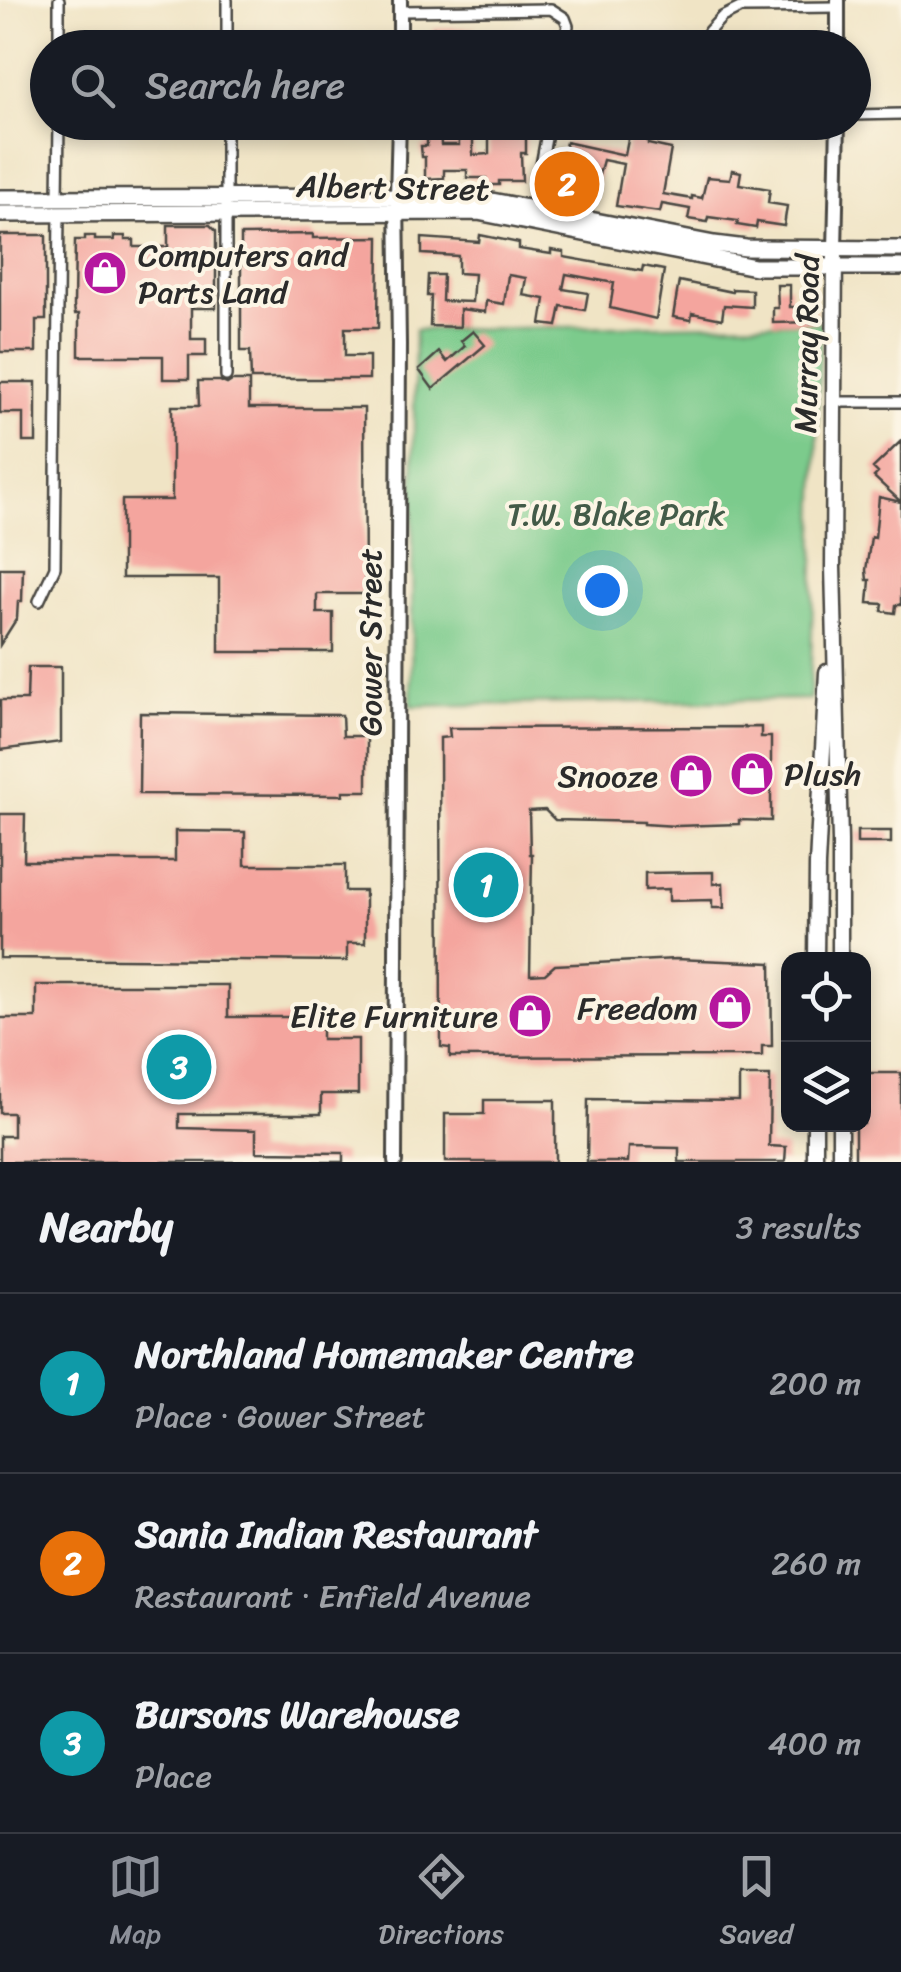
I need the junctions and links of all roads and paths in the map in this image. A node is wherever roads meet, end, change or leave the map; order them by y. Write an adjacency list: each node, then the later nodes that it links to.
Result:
1 (59, 0): 5 (street)
2 (227, 0): 6 (street)
3 (838, 3): 8 (street); 9 (street)
4 (400, 5): 7 (street)
5 (59, 30)
6 (227, 30)
7 (567, 30)
8 (710, 30)
9 (838, 30)
10 (871, 114): 11 (street)
11 (901, 114)
12 (58, 140): 19 (street)
13 (226, 140): 20 (street)
14 (399, 140): 18 (street, Gower Street)
15 (546, 140): 22 (street)
16 (838, 140): 23 (street, Murray Road)
17 (0, 198): 19 (highway, Albert Street)
18 (397, 205): 20 (highway, Albert Street); 22 (highway, Albert Street); 39 (street, Gower Street)
19 (58, 206): 20 (highway, Albert Street); 21 (highway, Albert Street); 32 (street)
20 (226, 206): 28 (street)
21 (0, 214)
22 (531, 215): 25 (highway, Albert Street)
23 (836, 249): 24 (highway, Albert Street); 25 (highway, Albert Street); 27 (main road, Murray Road)
24 (901, 249)
25 (712, 251): 27 (highway, Albert Street)
26 (901, 267): 27 (highway, Albert Street)
27 (836, 268): 29 (main road, Murray Road)
28 (226, 376)
29 (834, 402): 30 (street); 31 (main road, Murray Road)
30 (901, 402)
31 (832, 567): 33 (main road, Murray Road); 34 (main road, Murray Road)
32 (39, 601)
33 (817, 864): 34 (main road); 35 (main road, Murray Road)
34 (840, 865): 36 (main road, Murray Road)
35 (816, 952)
36 (840, 952)
37 (814, 1132): 40 (main road)
38 (840, 1132): 41 (main road)
39 (395, 1162)
40 (814, 1162)
41 (840, 1162)

